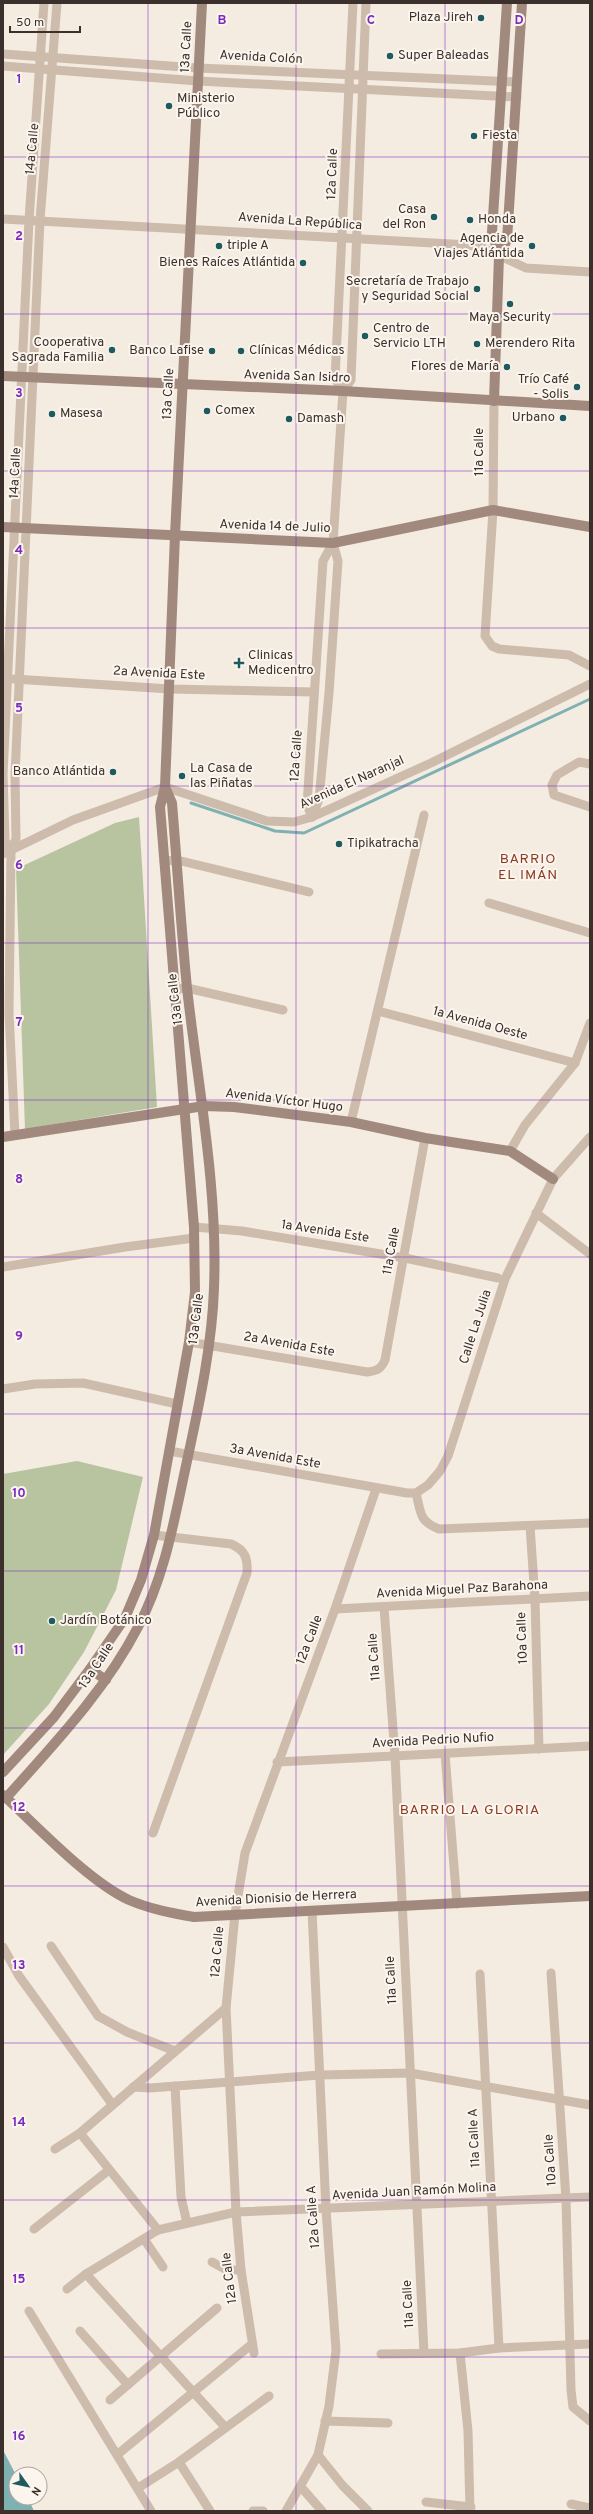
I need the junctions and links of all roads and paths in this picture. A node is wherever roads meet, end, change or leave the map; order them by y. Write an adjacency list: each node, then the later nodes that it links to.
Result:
1 (44, 3): 9 (street, 14a Calle)
2 (57, 3): 10 (street, 14a Calle)
3 (202, 3): 12 (street, 13a Calle)
4 (353, 3): 15 (street, 12a Calle)
5 (366, 3): 16 (street, 12a Calle)
6 (507, 3): 18 (street)
7 (522, 3): 19 (street)
8 (3, 54): 9 (street, Avenida Colón)
9 (41, 57): 10 (street, Avenida Colón); 13 (street, 14a Calle)
10 (53, 57): 12 (street, Avenida Colón); 14 (street, 14a Calle)
11 (3, 66): 13 (street, Avenida Colón)
12 (198, 68): 15 (street, Avenida Colón); 17 (street, 13a Calle)
13 (41, 69): 14 (street, Avenida Colón); 25 (street, 14a Calle)
14 (53, 70): 17 (street, Avenida Colón); 26 (street, 14a Calle)
15 (349, 75): 16 (street, Avenida Colón); 20 (street, 12a Calle)
16 (363, 76): 18 (street, Avenida Colón); 21 (street, 12a Calle)
17 (198, 81): 20 (street, Avenida Colón); 27 (street, 13a Calle)
18 (501, 81): 19 (street, Avenida Colón); 22 (street)
19 (517, 82): 23 (street)
20 (349, 89): 21 (street, Avenida Colón); 28 (street, 12a Calle)
21 (362, 90): 22 (street, Avenida Colón); 29 (street, 12a Calle)
22 (501, 97): 23 (street, Avenida Colón); 30 (street)
23 (517, 97): 30 (street)
24 (3, 219): 25 (street, Avenida La República)
25 (29, 220): 26 (street, Avenida La República); 33 (street, 14a Calle)
26 (40, 220): 27 (street, Avenida La República); 34 (street, 14a Calle)
27 (191, 228): 28 (street, Avenida La República); 35 (street, 13a Calle)
28 (343, 238): 29 (street, Avenida La República); 36 (street, 12a Calle)
29 (356, 239): 30 (street, Avenida La República); 36 (street, 12a Calle)
30 (499, 256): 31 (street, Avenida La República); 37 (street, 11a Calle)
31 (590, 272)
32 (3, 376): 33 (street, Avenida San Isidro)
33 (21, 377): 34 (street, Avenida San Isidro); 40 (street, 14a Calle)
34 (33, 377): 35 (street, Avenida San Isidro); 42 (street, 14a Calle)
35 (183, 385): 36 (street, Avenida San Isidro); 43 (street, 13a Calle)
36 (343, 391): 37 (street, Avenida San Isidro); 44 (street, 12a Calle)
37 (494, 401): 38 (street, Avenida San Isidro); 39 (street, 11a Calle)
38 (590, 406)
39 (493, 510): 41 (street, Avenida 14 de Julio); 44 (street, Avenida 14 de Julio); 45 (street, 11a Calle)
40 (8, 527): 42 (street, Avenida 14 de Julio); 46 (street, 14a Calle)
41 (590, 527)
42 (26, 528): 43 (street, Avenida 14 de Julio); 47 (street, 14a Calle)
43 (175, 535): 44 (street, Avenida 14 de Julio); 49 (street, 13a Calle)
44 (333, 543): 50 (street, 12a Calle); 57 (street, 12a Calle)
45 (590, 666)
46 (6, 679): 47 (street, 2a Avenida Este); 52 (street, 14a Calle)
47 (19, 680): 49 (street, 2a Avenida Este); 53 (street, 14a Calle)
48 (590, 684): 57 (street, Avenida El Naranjal)
49 (170, 689): 50 (street, 2a Avenida Este); 54 (street, 13a Calle)
50 (314, 692): 57 (street, 12a Calle)
51 (590, 764): 55 (street)
52 (3, 774): 53 (street); 58 (street, 14a Calle)
53 (15, 776): 58 (street, 14a Calle)
54 (165, 787): 57 (street, Avenida El Naranjal); 58 (street); 59 (street, 13a Calle); 60 (street, 13a Calle)
55 (590, 806)
56 (424, 815): 67 (street)
57 (312, 817)
58 (7, 852): 73 (street, 14a Calle)
59 (177, 860): 60 (street); 61 (street); 64 (street, 13a Calle)
60 (164, 861): 65 (street, 13a Calle)
61 (309, 892)
62 (489, 904): 63 (street)
63 (590, 933)
64 (187, 988): 65 (street); 66 (street); 70 (street, 13a Calle)
65 (174, 989): 71 (street, 13a Calle)
66 (283, 1010)
67 (378, 1011): 69 (street, 1a Avenida Oeste); 72 (street)
68 (590, 1023): 69 (street)
69 (575, 1063): 77 (street)
70 (204, 1106): 71 (street, Avenida Víctor Hugo); 72 (street, Avenida Víctor Hugo); 81 (street, 13a Calle)
71 (186, 1109): 73 (street, Avenida Víctor Hugo); 80 (street, 13a Calle)
72 (351, 1122): 76 (street, Avenida Víctor Hugo)
73 (15, 1135): 74 (street, Avenida Víctor Hugo)
74 (3, 1137)
75 (590, 1137): 78 (street, Calle La Julia)
76 (425, 1138): 77 (street, Avenida Víctor Hugo); 84 (street, 11a Calle)
77 (510, 1151): 78 (street, Avenida Víctor Hugo)
78 (553, 1179): 79 (street, Calle La Julia)
79 (536, 1213): 83 (street); 95 (street, Calle La Julia)
80 (194, 1227): 81 (street, 1a Avenida Este); 82 (street, 13a Calle)
81 (213, 1227): 84 (street, 1a Avenida Este); 88 (street, 13a Calle)
82 (194, 1238): 85 (street); 87 (street, 13a Calle)
83 (590, 1254)
84 (405, 1258): 86 (street, 1a Avenida Este); 89 (street, 11a Calle)
85 (3, 1267)
86 (498, 1278)
87 (189, 1342): 88 (street, 2a Avenida Este); 91 (street, 13a Calle)
88 (208, 1344): 89 (street, 2a Avenida Este); 93 (street, 13a Calle)
89 (382, 1367)
90 (3, 1389): 91 (street)
91 (177, 1404): 92 (street, 13a Calle)
92 (169, 1451): 93 (street, 3a Avenida Este); 98 (street, 13a Calle)
93 (188, 1455): 94 (street, 3a Avenida Este); 99 (street, 13a Calle)
94 (376, 1489): 95 (street); 103 (street, 12a Calle)
95 (416, 1493): 97 (street)
96 (590, 1523): 97 (street)
97 (530, 1526): 101 (street, 10a Calle)
98 (154, 1535): 99 (street); 104 (street, 13a Calle)
99 (170, 1538): 105 (street, 13a Calle); 113 (street)
100 (590, 1596): 101 (street, Avenida Miguel Paz Barahona)
101 (535, 1599): 102 (street, Avenida Miguel Paz Barahona); 107 (street, 10a Calle)
102 (384, 1607): 103 (street, Avenida Miguel Paz Barahona); 109 (street, 11a Calle)
103 (335, 1609): 110 (street, 12a Calle)
104 (90, 1669): 105 (street); 111 (street, 13a Calle)
105 (106, 1680): 112 (street, 13a Calle)
106 (590, 1746): 107 (street, Avenida Pedrio Nufio)
107 (539, 1749): 108 (street, Avenida Pedrio Nufio)
108 (445, 1754): 109 (street, Avenida Pedrio Nufio); 115 (street)
109 (395, 1756): 110 (street, Avenida Pedrio Nufio); 116 (street, 11a Calle)
110 (277, 1762): 118 (street, 12a Calle)
111 (3, 1772)
112 (4, 1798): 118 (street, Avenida Dionisio de Herrera)
113 (153, 1833)
114 (590, 1896): 115 (street, Avenida Dionisio de Herrera)
115 (457, 1904): 116 (street, Avenida Dionisio de Herrera)
116 (402, 1907): 117 (street, Avenida Dionisio de Herrera); 125 (street, 11a Calle)
117 (312, 1910): 118 (street, Avenida Dionisio de Herrera); 126 (street, 12a Calle A)
118 (235, 1914): 123 (street, 12a Calle)
119 (51, 1946): 124 (street)
120 (3, 1947): 132 (street)
121 (551, 1973): 131 (street, 10a Calle)
122 (480, 1974): 130 (street, 11a Calle A)
123 (226, 2008): 124 (street); 127 (street, 12a Calle)
124 (175, 2051): 129 (street)
125 (410, 2073): 126 (street); 130 (street); 140 (street, 11a Calle)
126 (320, 2075): 127 (street); 141 (street, 12a Calle A)
127 (230, 2081): 128 (street); 142 (street, 12a Calle)
128 (175, 2086): 129 (street); 143 (street)
129 (133, 2087): 132 (street)
130 (485, 2087): 131 (street); 139 (street, 11a Calle A)
131 (559, 2100): 133 (street); 138 (street, 10a Calle)
132 (112, 2104): 134 (street)
133 (590, 2106)
134 (80, 2133): 135 (street); 136 (street)
135 (55, 2149)
136 (109, 2170): 144 (street); 145 (street)
137 (590, 2197): 138 (street, Avenida Juan Ramón Molina)
138 (566, 2199): 139 (street, Avenida Juan Ramón Molina); 156 (street, 10a Calle)
139 (492, 2201): 140 (street, Avenida Juan Ramón Molina); 157 (street, 11a Calle A)
140 (417, 2205): 141 (street, Avenida Juan Ramón Molina); 158 (street, 11a Calle)
141 (326, 2209): 142 (street, Avenida Juan Ramón Molina); 167 (street, 12a Calle A)
142 (236, 2212): 143 (street, Avenida Juan Ramón Molina); 149 (street, 12a Calle)
143 (187, 2223): 145 (street, Avenida Juan Ramón Molina)
144 (34, 2229)
145 (158, 2230): 146 (street, Avenida Juan Ramón Molina)
146 (144, 2238): 148 (street); 150 (street, Avenida Juan Ramón Molina)
147 (212, 2262): 149 (street)
148 (163, 2268)
149 (241, 2270): 163 (street, 12a Calle)
150 (86, 2274): 151 (street, Avenida Juan Ramón Molina); 161 (street)
151 (67, 2289)
152 (217, 2308): 161 (street)
153 (29, 2311): 170 (street)
154 (80, 2331): 162 (street)
155 (590, 2344): 156 (street)
156 (571, 2345): 157 (street); 166 (street, 10a Calle)
157 (499, 2348): 159 (street)
158 (424, 2352): 159 (street); 160 (street)
159 (460, 2353): 178 (street)
160 (381, 2354)
161 (160, 2357): 162 (street); 163 (street)
162 (128, 2385): 165 (street)
163 (192, 2393): 169 (street); 170 (street)
164 (269, 2396): 169 (street)
165 (110, 2400)
166 (590, 2420)
167 (325, 2421): 168 (street); 171 (street, 12a Calle A)
168 (388, 2423)
169 (225, 2427): 172 (street)
170 (118, 2454): 174 (street)
171 (318, 2454): 173 (street, 12a Calle A); 185 (street)
172 (178, 2462): 174 (street); 180 (street)
173 (301, 2487): 183 (street, 12a Calle A); 184 (street)
174 (138, 2488): 179 (street)
175 (426, 2502): 178 (street)
176 (571, 2504): 177 (street)
177 (590, 2508)
178 (470, 2509)
179 (151, 2511)
180 (210, 2511)
181 (253, 2511): 182 (street)
182 (263, 2511)
183 (286, 2511)
184 (322, 2511)
185 (368, 2511)

